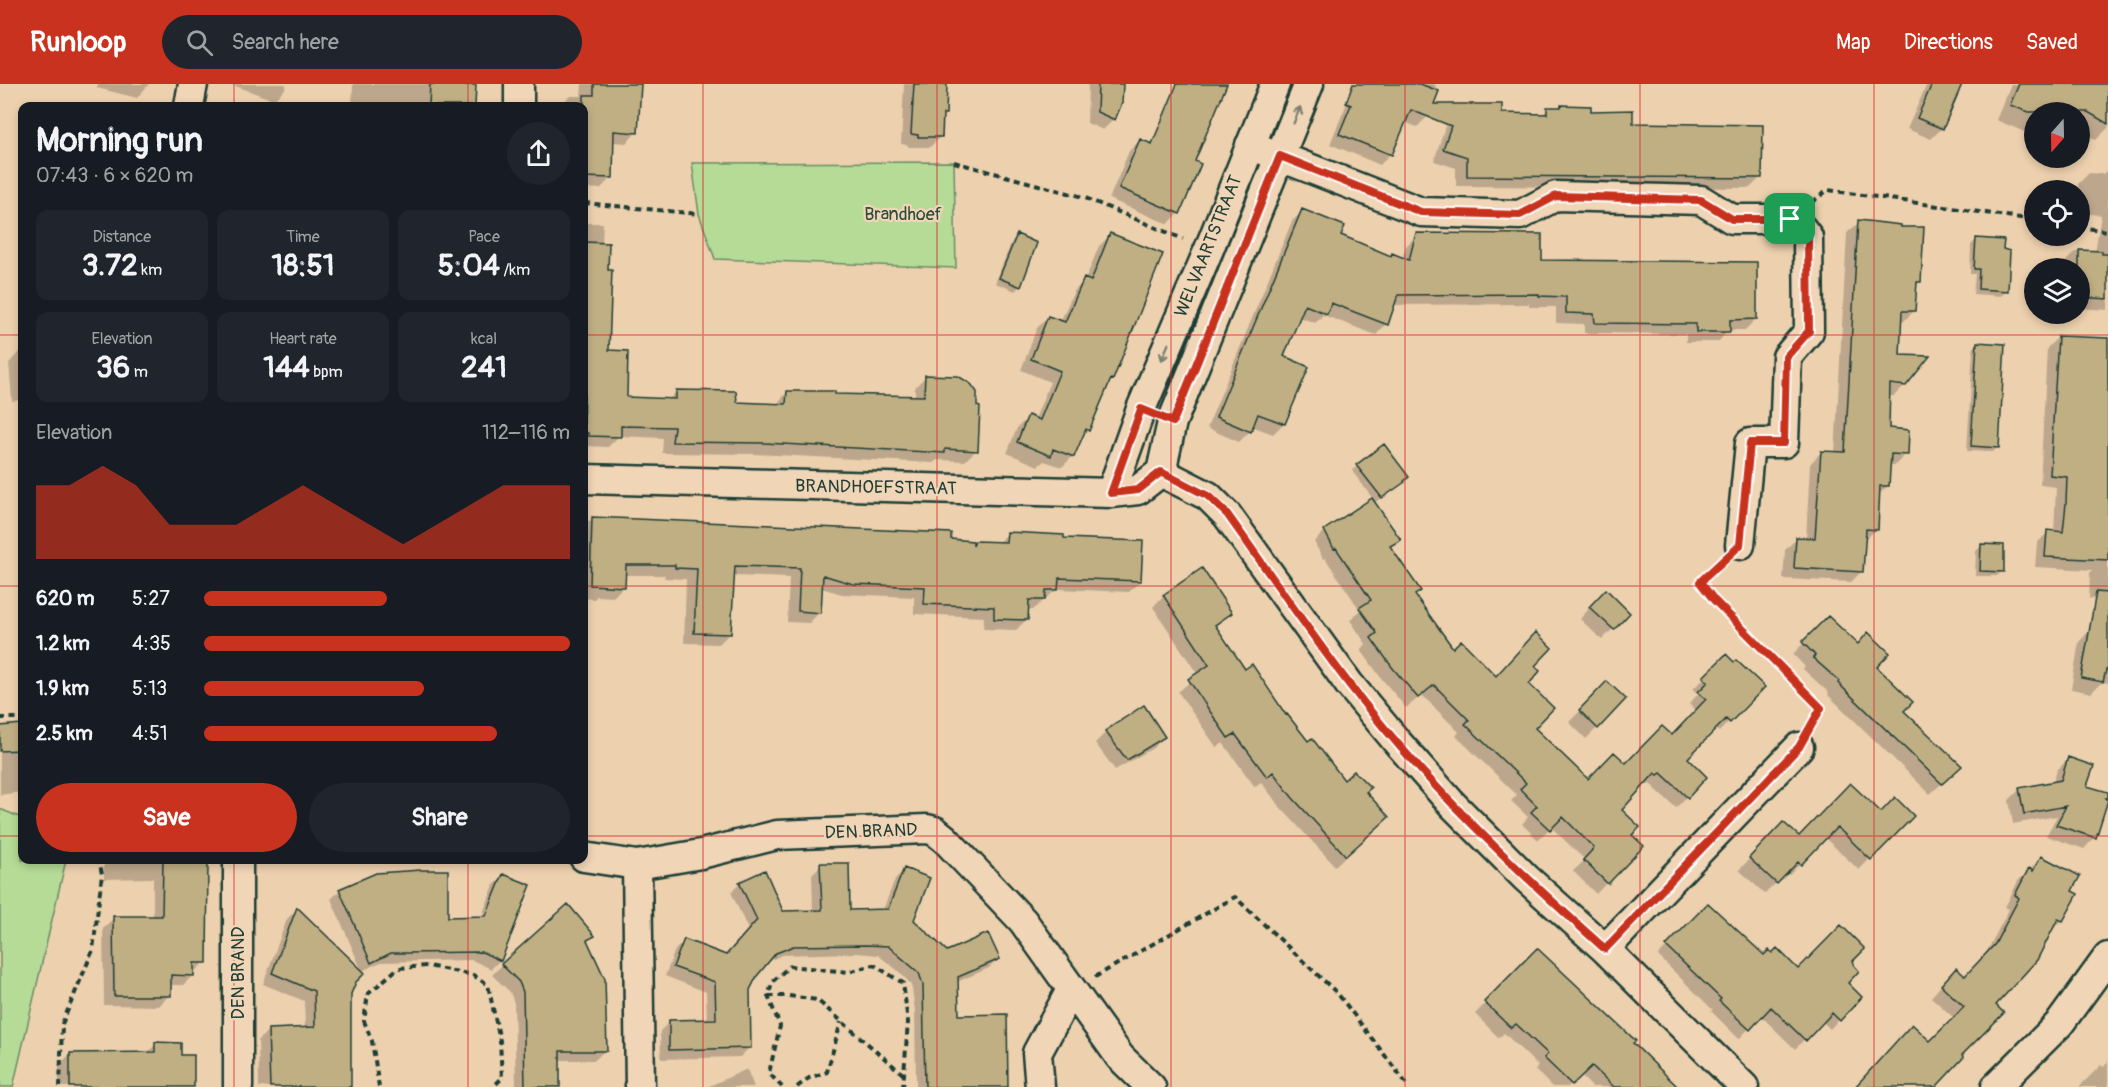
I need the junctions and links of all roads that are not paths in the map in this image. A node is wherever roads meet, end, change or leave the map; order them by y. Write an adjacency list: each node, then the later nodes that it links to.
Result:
1 (193, 84): 5 (street)
2 (519, 84): 6 (street)
3 (1275, 84): 7 (street, WELVAARTSTRAAT)
4 (1309, 84): 8 (street, WELVAARTSTRAAT, one-way to 4)
5 (190, 102)
6 (519, 102)
7 (1250, 145): 8 (street); 9 (street, WELVAARTSTRAAT, one-way to 9)
8 (1280, 156): 10 (street, WELVAARTSTRAAT); 14 (street)
9 (1141, 409): 10 (street); 13 (street, WELVAARTSTRAAT)
10 (1173, 422): 11 (street, WELVAARTSTRAAT)
11 (1161, 472): 13 (street, BRANDHOEFSTRAAT); 19 (street)
12 (588, 479): 13 (street, BRANDHOEFSTRAAT)
13 (1111, 493)
14 (1740, 545)
15 (1799, 747): 19 (street)
16 (588, 858): 18 (street, DEN BRAND)
17 (238, 864): 22 (street, DEN BRAND)
18 (637, 865): 21 (street, DEN BRAND); 23 (street)
19 (1605, 949): 26 (street)
20 (2108, 957): 27 (street)
21 (1071, 990): 24 (street); 25 (street, DEN BRAND)
22 (237, 1087)
23 (640, 1087)
24 (1040, 1087)
25 (1151, 1087)
26 (1744, 1087)
27 (1996, 1087)

